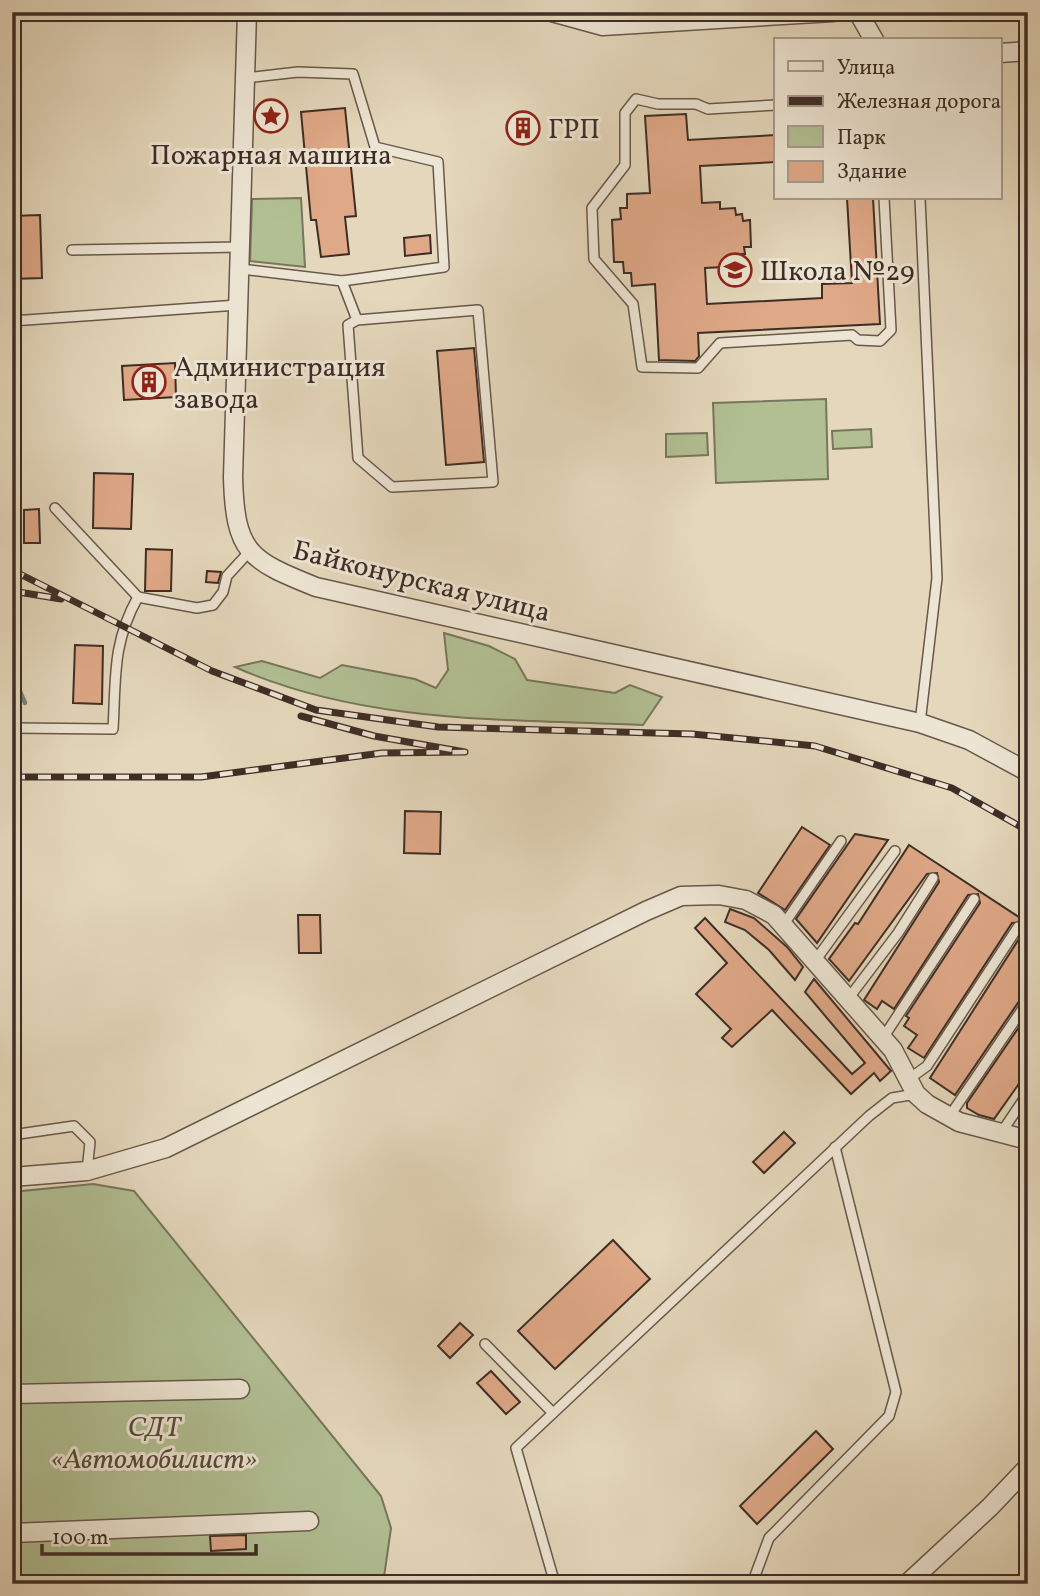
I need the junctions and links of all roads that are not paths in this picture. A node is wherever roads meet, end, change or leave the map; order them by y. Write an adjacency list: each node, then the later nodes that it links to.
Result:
1 (247, 12): 8 (street)
2 (552, 12): 3 (street)
3 (833, 12)
4 (858, 12): 5 (street)
5 (873, 38)
6 (1028, 51): 7 (street)
7 (1002, 52)
8 (246, 78): 12 (street); 15 (lane)
9 (774, 105): 10 (lane)
10 (884, 200)
11 (920, 200): 22 (lane)
12 (241, 247): 13 (lane); 14 (street)
13 (72, 250)
14 (241, 270): 15 (lane); 16 (street)
15 (342, 281): 17 (lane)
16 (240, 304): 18 (lane); 20 (street)
17 (357, 320): 17 (lane)
18 (12, 321)
19 (55, 508): 21 (lane)
20 (249, 552): 21 (lane); 22 (street, Байконурская улица)
21 (138, 597): 23 (lane)
22 (920, 723): 24 (street, Байконурская улица)
23 (12, 728)
24 (1028, 772)
25 (841, 841): 29 (lane)
26 (895, 851): 31 (lane)
27 (933, 878): 32 (lane)
28 (974, 899): 34 (lane)
29 (784, 924): 31 (street); 42 (street)
30 (1018, 927): 35 (lane)
31 (815, 961): 32 (street)
32 (848, 999): 34 (street)
33 (1028, 1001): 37 (lane)
34 (883, 1038): 35 (street)
35 (912, 1086): 37 (street); 41 (lane)
36 (1028, 1093): 38 (lane)
37 (949, 1117): 38 (street)
38 (1001, 1133): 40 (street)
39 (12, 1135): 42 (lane)
40 (1028, 1140)
41 (835, 1147): 47 (lane); 52 (lane)
42 (87, 1171): 43 (street)
43 (12, 1177)
44 (485, 1344): 47 (lane)
45 (240, 1389): 46 (street)
46 (12, 1394)
47 (553, 1413): 51 (lane)
48 (1028, 1467): 53 (street)
49 (309, 1521): 50 (street)
50 (12, 1533)
51 (555, 1584)
52 (752, 1584)
53 (907, 1584)

